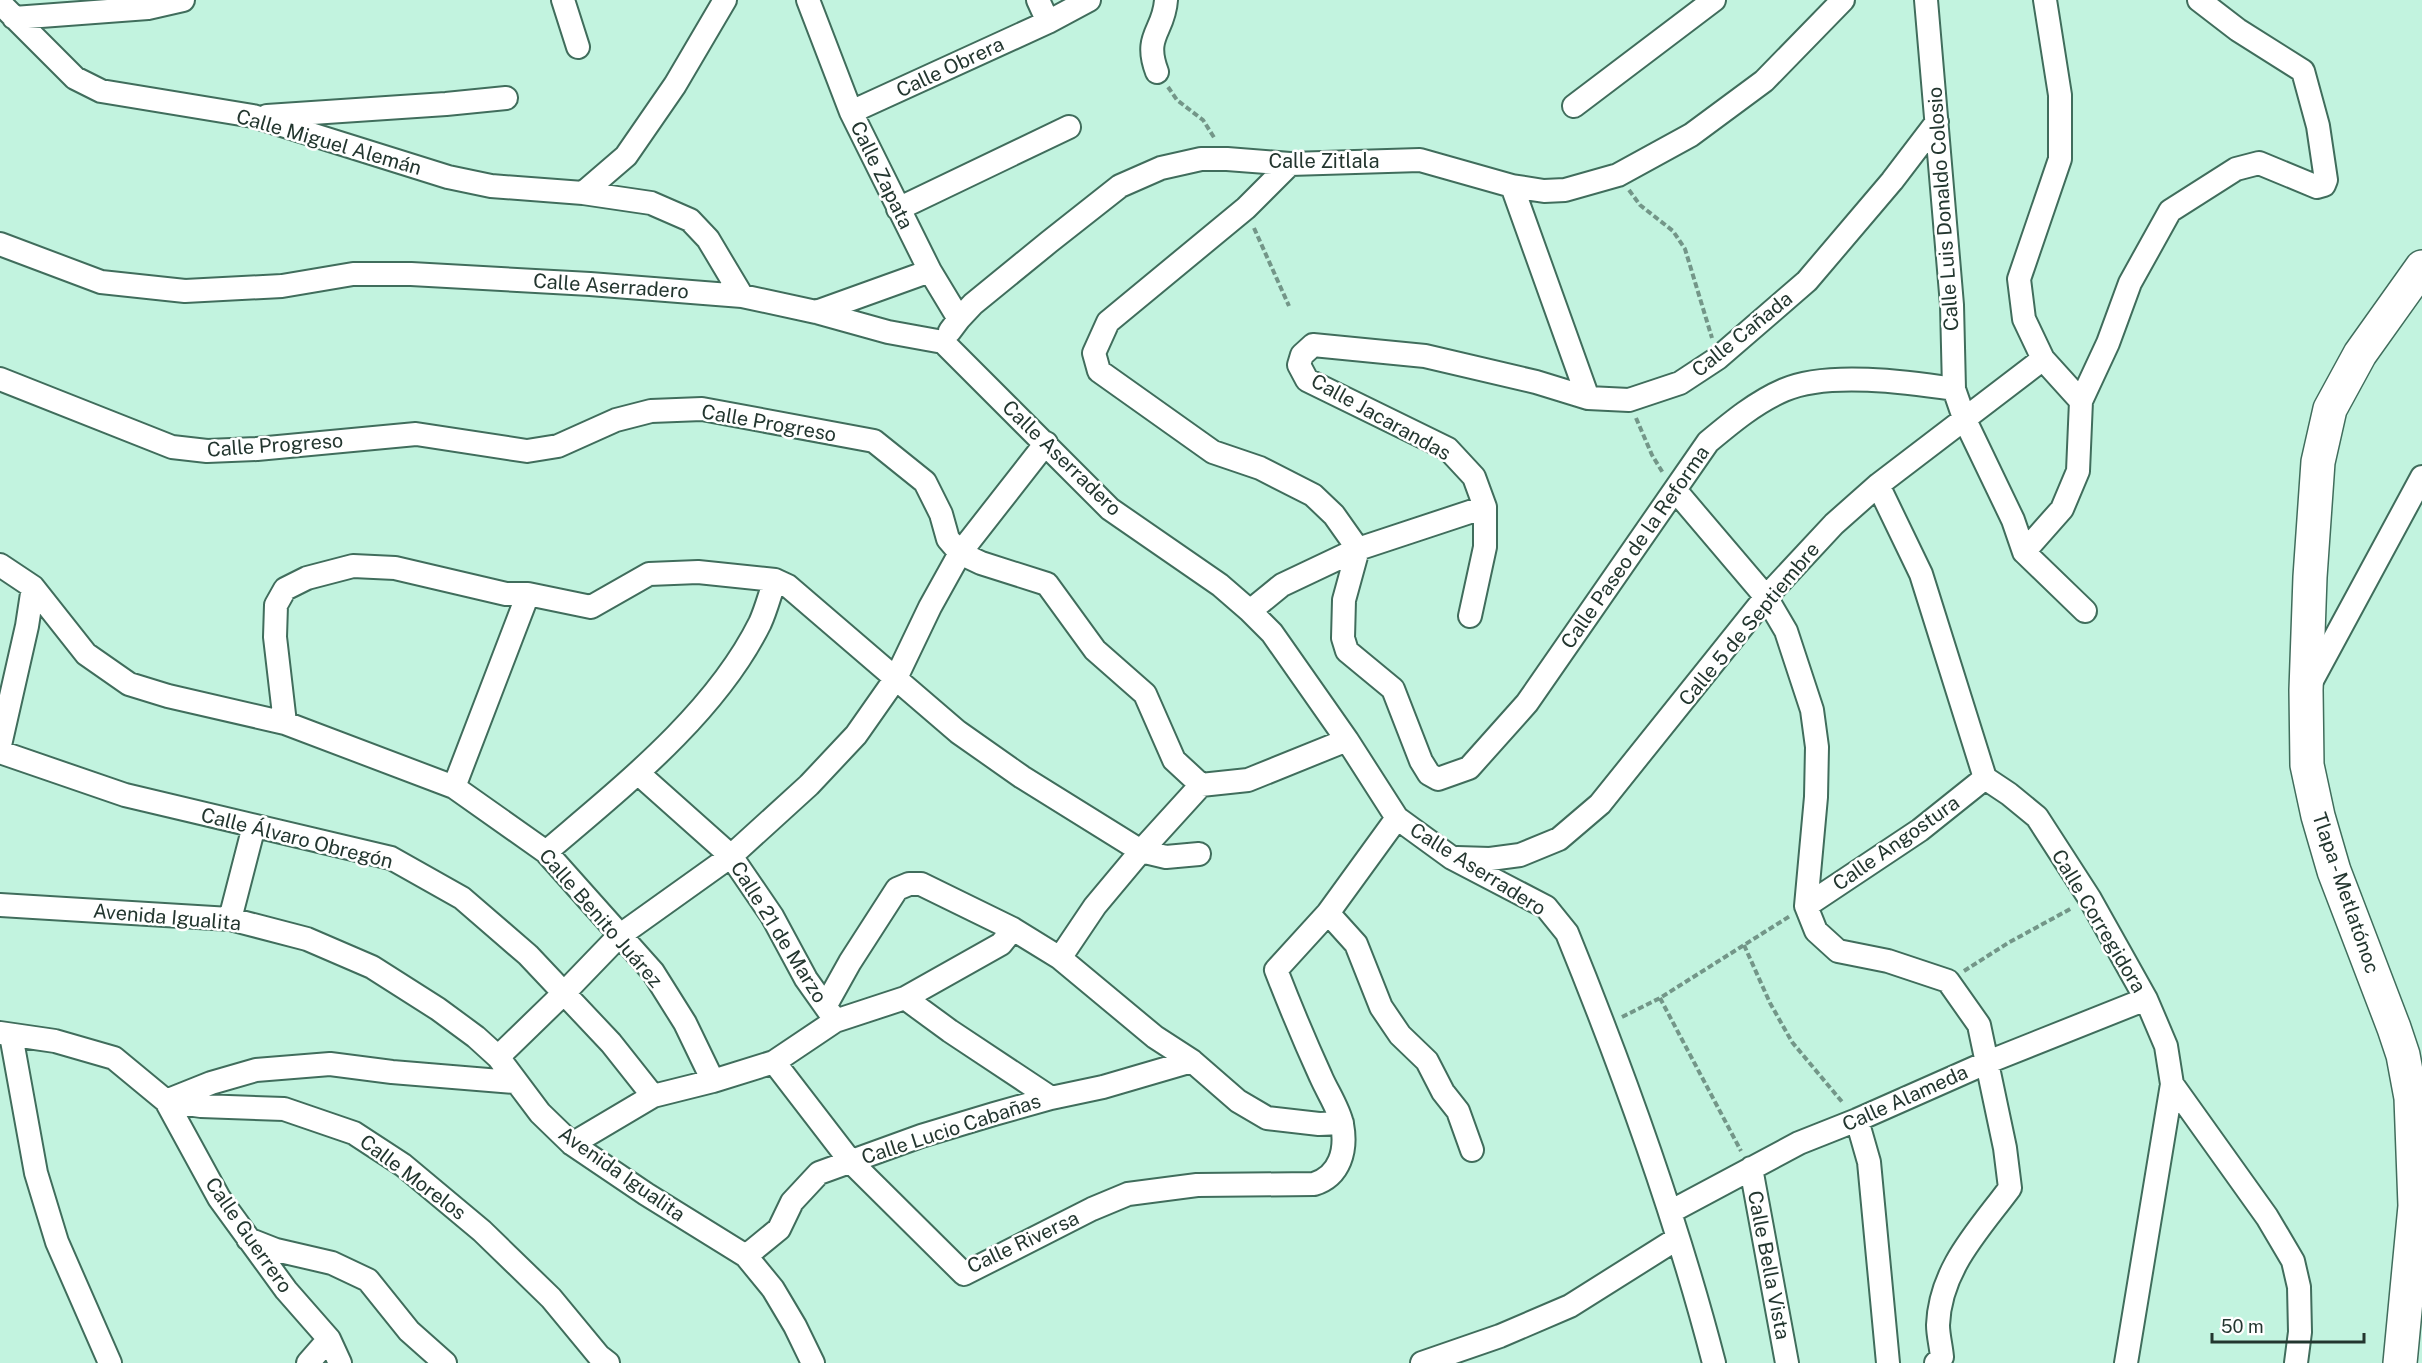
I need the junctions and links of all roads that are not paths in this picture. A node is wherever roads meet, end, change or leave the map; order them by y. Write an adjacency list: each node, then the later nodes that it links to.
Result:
1 (183, 0): 13 (street)
2 (563, 0): 15 (street)
3 (725, 0): 25 (street)
4 (808, 0): 19 (street, Calle Zapata)
5 (1038, 0): 14 (street)
6 (1089, 0): 14 (street, Calle Obrera)
7 (1166, 0): 16 (street)
8 (1714, 0): 18 (street)
9 (1843, 0): 24 (street, Calle Zitlala)
10 (1926, 0): 21 (street, Calle Luis Donaldo Colosio)
11 (2045, 0): 35 (street)
12 (2199, 0): 39 (street)
13 (7, 11): 20 (street, Calle Miguel Alemán)
14 (1048, 22): 19 (street, Calle Obrera)
15 (578, 47)
16 (1157, 72)
17 (506, 98): 20 (street)
18 (1574, 106)
19 (851, 112): 26 (street, Calle Zapata)
20 (253, 116): 25 (street, Calle Miguel Alemán)
21 (1937, 122): 37 (street, Calle Luis Donaldo Colosio); 38 (street, Calle Cañada)
22 (1069, 127): 26 (street)
23 (1290, 164): 24 (street, Calle Zitlala); 32 (street, Calle Zitlala); 46 (street)
24 (1512, 186): 38 (street)
25 (583, 194): 30 (street, Calle Miguel Alemán)
26 (898, 209): 28 (street, Calle Zapata)
27 (0, 244): 30 (street, Calle Aserradero)
28 (930, 271): 31 (street); 32 (street, Calle Zapata)
29 (2420, 272): 58 (main road, Tlapa - Metlatónoc)
30 (742, 296): 31 (street, Calle Aserradero)
31 (816, 312): 33 (street, Calle Aserradero)
32 (959, 319): 33 (street)
33 (943, 342): 41 (street, Calle Aserradero)
34 (1302, 355): 38 (street, Calle Cañada); 45 (street, Calle Jacarandas)
35 (2043, 359): 39 (street); 40 (street, Calle 5 de Septiembre)
36 (0, 379): 48 (street, Calle Progreso)
37 (1954, 389): 40 (street, Calle Luis Donaldo Colosio); 44 (street, Calle Paseo de la Reforma)
38 (1588, 398)
39 (2081, 401): 47 (street)
40 (1964, 417): 43 (street, Calle 5 de Septiembre); 47 (street, Calle Luis Donaldo Colosio)
41 (1046, 443): 48 (street); 54 (street, Calle Aserradero)
42 (2422, 477): 58 (street)
43 (1878, 485): 53 (street, Calle 5 de Septiembre); 64 (street)
44 (1676, 490): 46 (street, Calle Paseo de la Reforma); 53 (street)
45 (1485, 507): 46 (street); 56 (street, Calle Jacarandas)
46 (1358, 549): 54 (street)
47 (2024, 552): 55 (street)
48 (960, 554): 57 (street); 65 (street)
49 (0, 566): 51 (street, Calle Benito Juárez)
50 (775, 580): 52 (street); 57 (street); 63 (street)
51 (33, 587): 59 (street, Calle Benito Juárez); 61 (street)
52 (528, 594): 59 (street); 66 (street)
53 (1766, 597): 73 (street, Calle 5 de Septiembre); 75 (street)
54 (1250, 610): 60 (street, Calle Aserradero)
55 (2085, 611)
56 (1470, 616)
57 (896, 678): 69 (street); 72 (street)
58 (2306, 690): 86 (main road, Tlapa - Metlatónoc)
59 (285, 723): 66 (street, Calle Benito Juárez)
60 (1347, 740): 65 (street); 67 (street, Calle Aserradero)
61 (0, 745)
62 (0, 752): 68 (street, Calle Álvaro Obregón)
63 (639, 774): 70 (street); 72 (street, Calle 21 de Marzo)
64 (1985, 778): 75 (street, Calle Angostura); 83 (street, Calle Corregidora)
65 (1202, 785): 69 (street)
66 (454, 787): 70 (street, Calle Benito Juárez)
67 (1397, 818): 73 (street, Calle Aserradero); 76 (street)
68 (254, 826): 77 (street); 81 (street, Calle Álvaro Obregón)
69 (1141, 851): 71 (street); 80 (street)
70 (546, 852): 79 (street, Calle Benito Juárez)
71 (1198, 854)
72 (731, 856): 79 (street); 84 (street, Calle 21 de Marzo)
73 (1452, 858): 103 (street, Calle Aserradero)
74 (0, 905): 77 (street, Avenida Igualita)
75 (1806, 906): 90 (street)
76 (1328, 913): 98 (street); 100 (street)
77 (230, 919): 87 (street, Avenida Igualita)
78 (1013, 929): 80 (street); 82 (street, Calle 21 de Marzo); 84 (street)
79 (619, 936): 81 (street); 91 (street, Calle Benito Juárez)
80 (1060, 958): 88 (street)
81 (564, 993): 87 (street); 94 (street, Calle Álvaro Obregón)
82 (905, 998): 84 (street, Calle 21 de Marzo); 95 (street)
83 (2146, 999): 90 (street, Calle Alameda); 93 (street, Calle Corregidora)
84 (830, 1013): 89 (street, Calle 21 de Marzo)
85 (5, 1034): 96 (street); 108 (street)
86 (2412, 1054): 121 (main road, Tlapa - Metlatónoc)
87 (498, 1057): 92 (street, Avenida Igualita)
88 (1192, 1061): 95 (street, Calle Lucio Cabañas); 98 (street)
89 (774, 1062): 91 (street, Calle 21 de Marzo); 101 (street, Calle Riversa)
90 (1988, 1062): 97 (street, Calle Alameda); 118 (street)
91 (714, 1081): 94 (street, Calle 21 de Marzo)
92 (514, 1082): 96 (street); 99 (street, Avenida Igualita)
93 (2172, 1084): 119 (street); 120 (street, Calle Corregidora)
94 (653, 1096): 99 (street, Calle 21 de Marzo)
95 (1051, 1098): 101 (street, Calle Lucio Cabañas)
96 (166, 1101): 105 (street, Calle Guerrero); 112 (street, Calle Morelos)
97 (1857, 1120): 102 (street, Calle Alameda); 117 (street)
98 (1342, 1124): 101 (street, Calle Riversa)
99 (572, 1144): 106 (street, Avenida Igualita)
100 (1472, 1150)
101 (851, 1161): 106 (street, Calle Lucio Cabañas)
102 (1751, 1168): 103 (street, Calle Alameda); 116 (street, Calle Bella Vista)
103 (1670, 1212): 104 (street, Calle Aserradero)
104 (1678, 1238): 114 (street); 115 (street, Calle Aserradero)
105 (248, 1239): 107 (street, Calle Guerrero); 111 (street)
106 (746, 1256): 113 (street, Avenida Igualita)
107 (329, 1339): 109 (street); 110 (street, Calle Guerrero)
108 (110, 1363)
109 (308, 1363)
110 (340, 1363)
111 (445, 1363)
112 (608, 1363)
113 (813, 1363)
114 (1422, 1363)
115 (1714, 1363)
116 (1787, 1363)
117 (1888, 1363)
118 (1936, 1363)
119 (2126, 1363)
120 (2296, 1363)
121 (2400, 1363)

